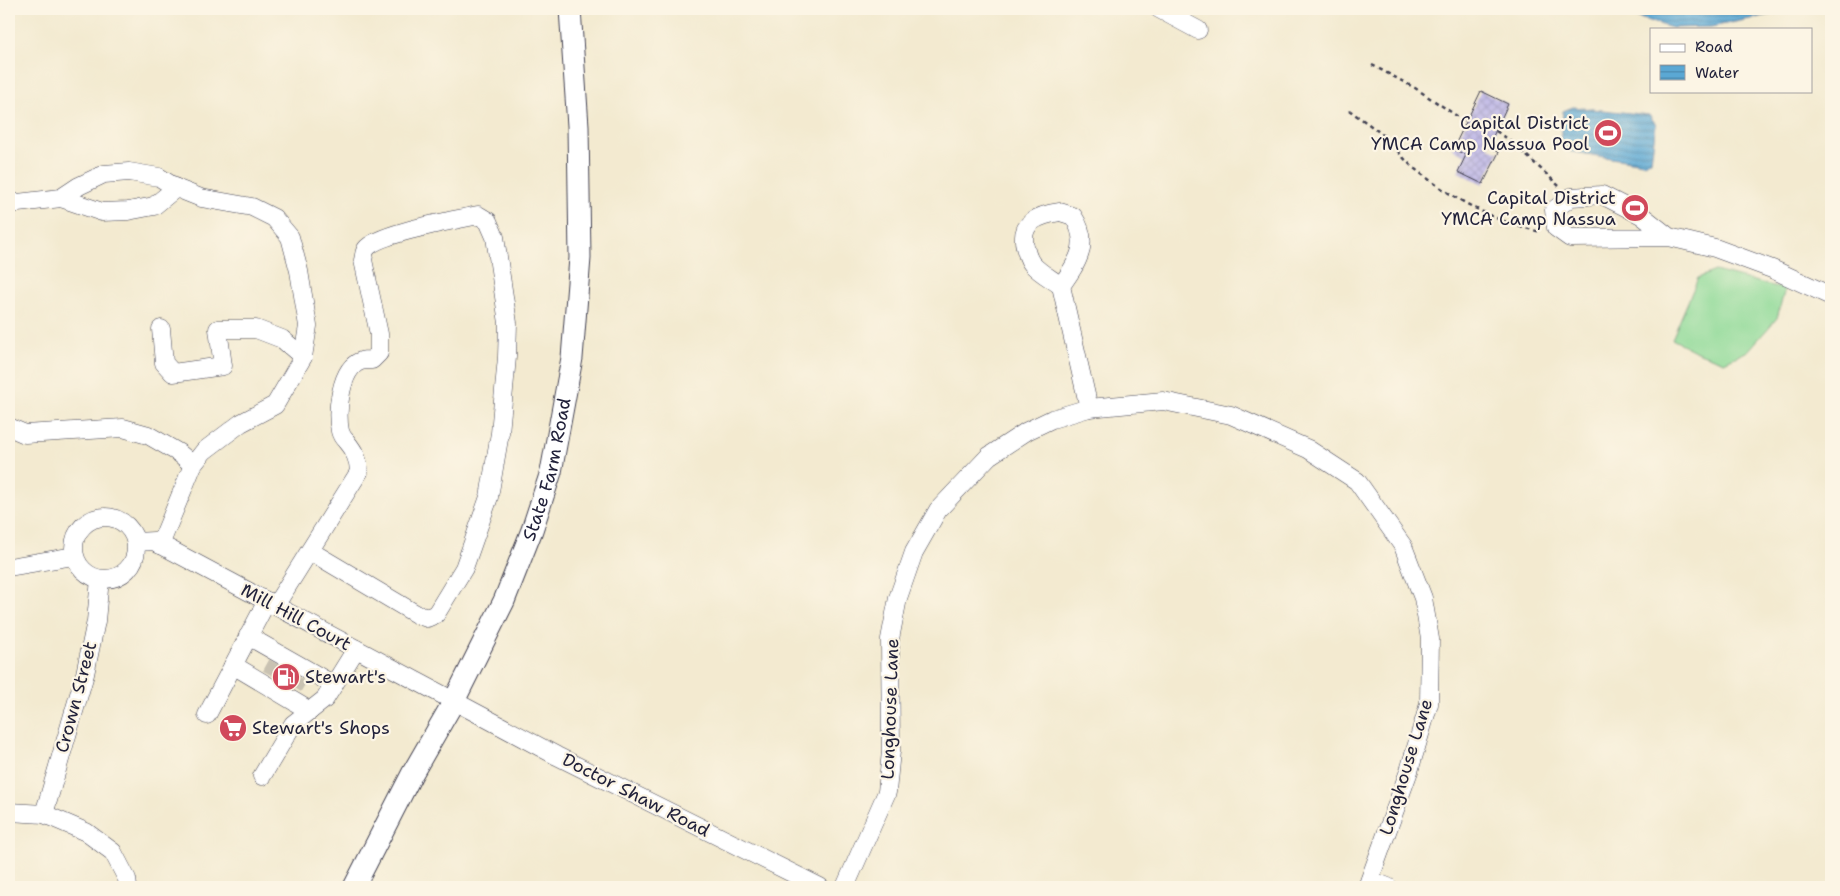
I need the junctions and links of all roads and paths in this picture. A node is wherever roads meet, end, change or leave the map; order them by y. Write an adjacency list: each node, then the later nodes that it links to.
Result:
1 (570, 9): 34 (main road, State Farm Road)
2 (1159, 9): 3 (street)
3 (1198, 30)
4 (1372, 65): 6 (path)
5 (1349, 110): 12 (path)
6 (1466, 122)
7 (1496, 131): 9 (path)
8 (176, 188): 10 (street); 10 (street); 17 (street)
9 (1571, 197): 13 (street); 13 (street)
10 (61, 198): 11 (street)
11 (9, 204)
12 (1545, 233)
13 (1669, 237): 15 (street)
14 (1061, 286): 18 (street)
15 (1831, 296)
16 (161, 329): 17 (street)
17 (303, 357): 20 (street)
18 (1089, 408): 40 (street, Longhouse Lane); 44 (street, Longhouse Lane)
19 (9, 427): 20 (street)
20 (193, 465): 22 (street)
21 (136, 542): 22 (street, Mill Hill Court); 24 (street); 26 (street)
22 (160, 544): 27 (street, Mill Hill Court)
23 (310, 551): 23 (street); 27 (street)
24 (74, 556): 25 (street); 26 (street)
25 (9, 567)
26 (100, 579): 39 (street, Crown Street)
27 (271, 604): 28 (street); 29 (street, Mill Hill Court)
28 (248, 636): 30 (street); 31 (street)
29 (356, 649): 33 (street); 34 (street, Mill Hill Court)
30 (233, 665): 31 (street); 36 (street)
31 (274, 670): 32 (street); 32 (street)
32 (296, 682): 33 (street); 35 (street)
33 (334, 685): 35 (street)
34 (454, 701): 42 (main road, State Farm Road); 43 (street, Doctor Shaw Road)
35 (310, 711): 37 (street)
36 (207, 715)
37 (262, 776)
38 (9, 812): 39 (street)
39 (44, 814): 41 (street)
40 (1368, 884): 45 (street)
41 (128, 887)
42 (354, 887)
43 (820, 887)
44 (845, 887)
45 (1388, 887)

